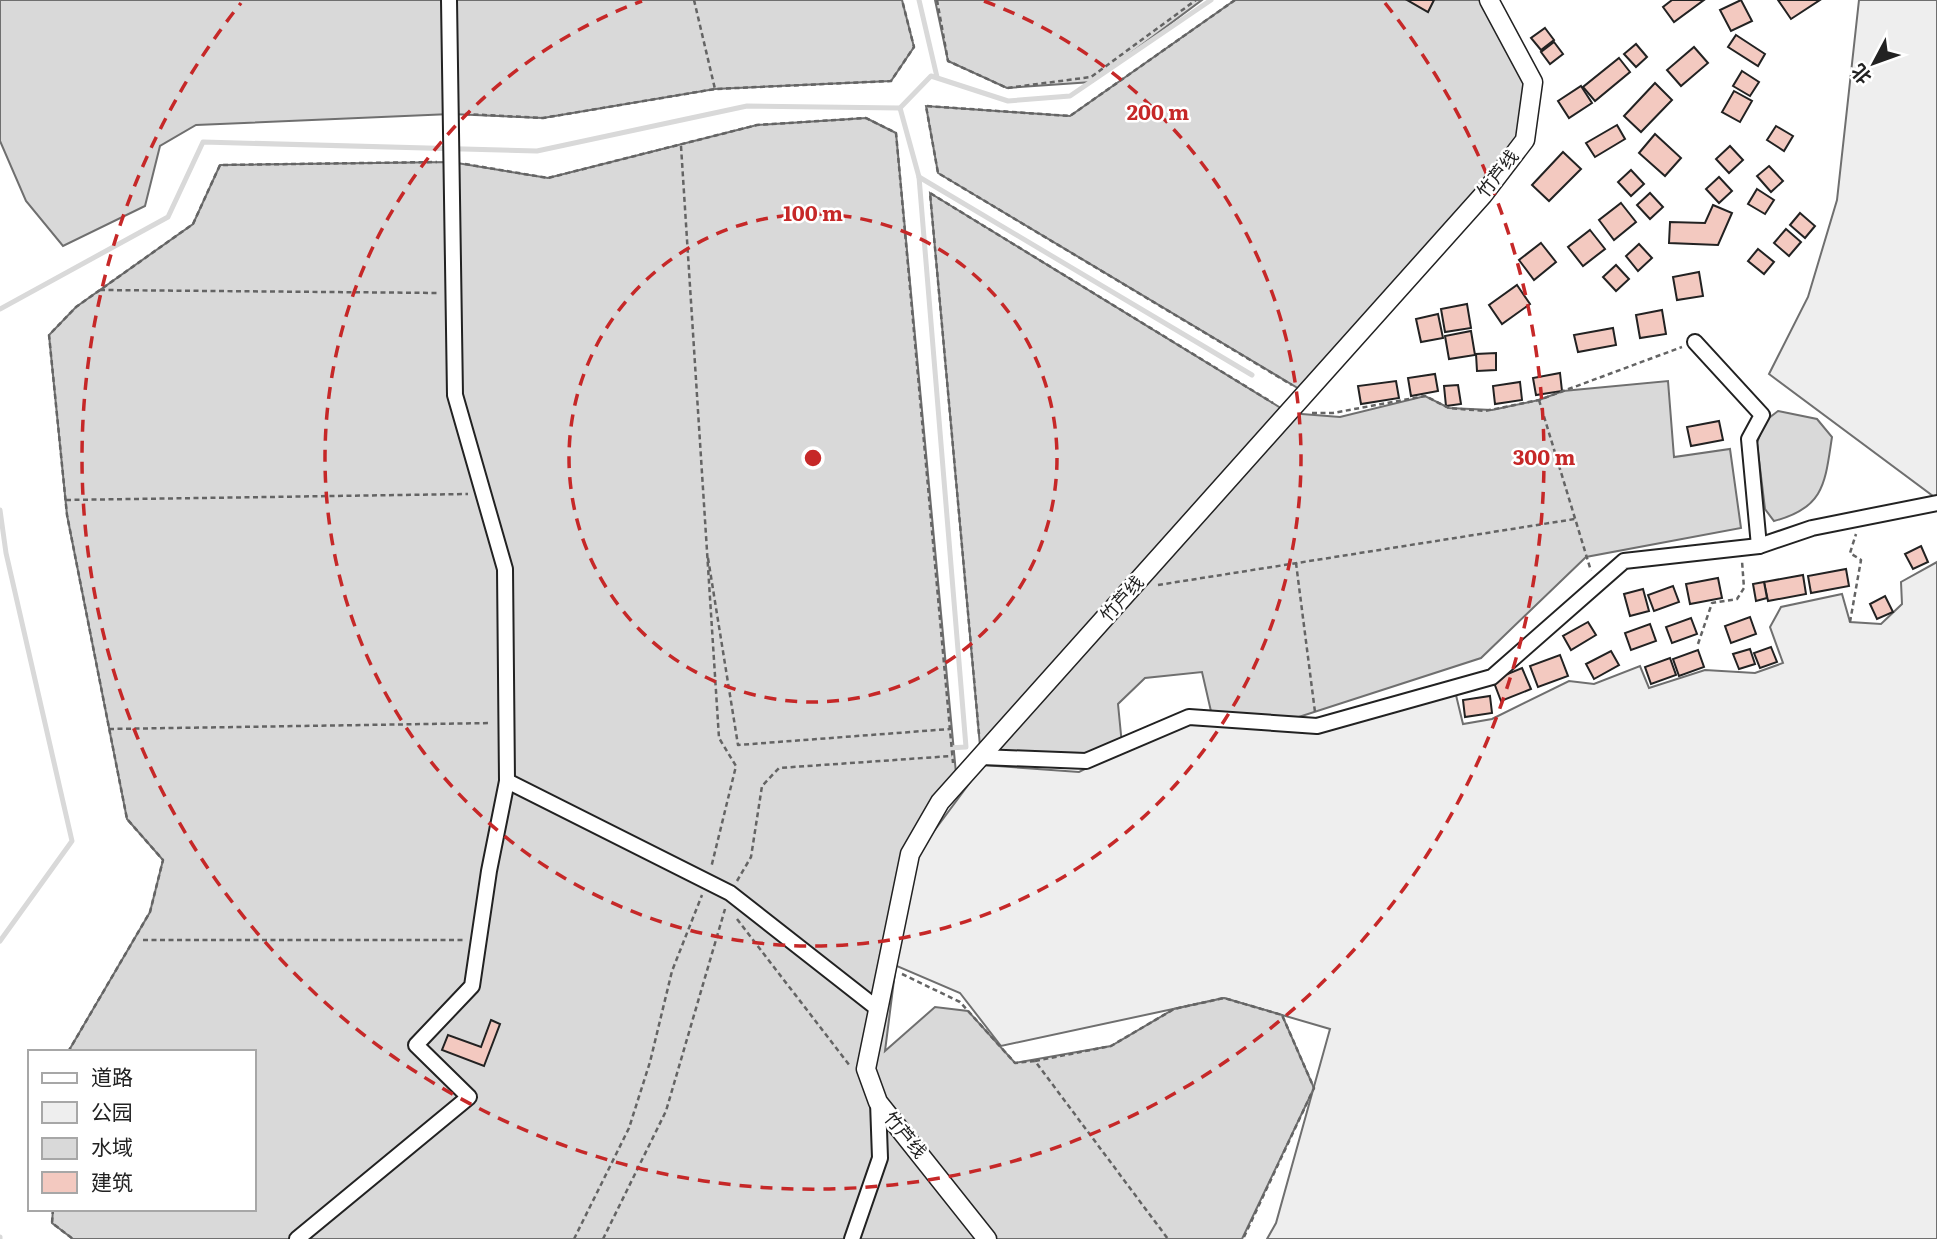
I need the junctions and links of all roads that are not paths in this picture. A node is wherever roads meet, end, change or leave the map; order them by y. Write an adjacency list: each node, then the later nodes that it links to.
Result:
1 (449, 0): 7 (street)
2 (1489, 0): 6 (street, 竹芦线)
3 (1695, 342): 5 (street)
4 (1937, 503): 5 (street)
5 (1759, 546): 6 (street)
6 (981, 757): 8 (street, 竹芦线)
7 (507, 781): 8 (street); 10 (street)
8 (878, 1009): 9 (street, 竹芦线)
9 (878, 1102): 11 (street); 12 (street, 竹芦线)
10 (297, 1239)
11 (852, 1239)
12 (987, 1239)

